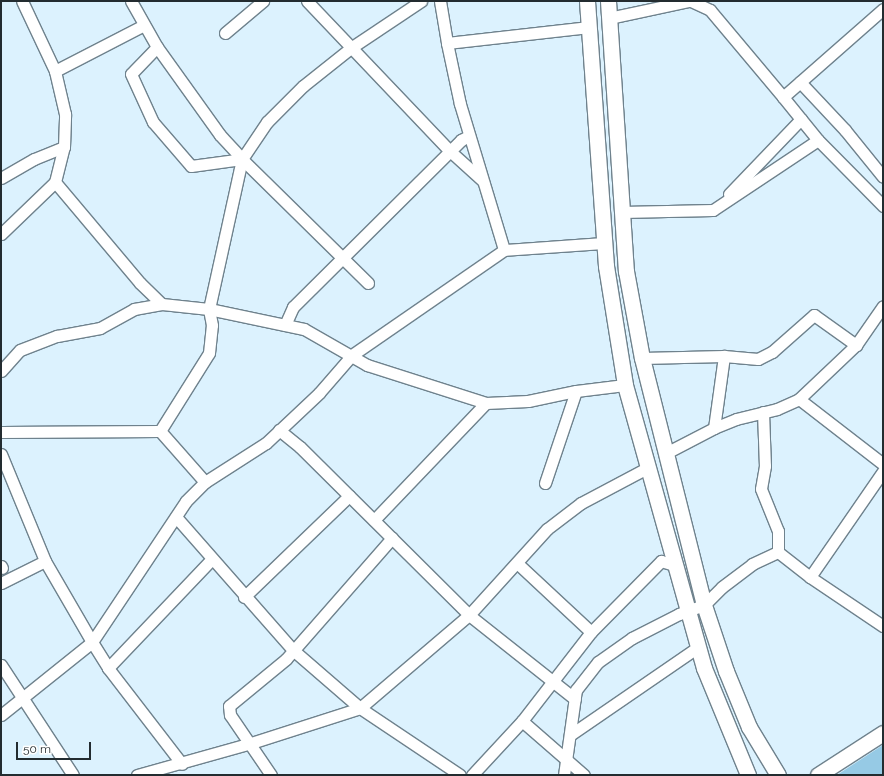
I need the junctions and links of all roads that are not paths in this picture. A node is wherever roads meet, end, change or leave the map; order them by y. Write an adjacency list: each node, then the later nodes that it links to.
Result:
1 (22, 1): 18 (street)
2 (131, 1): 12 (street)
3 (263, 1): 14 (street)
4 (306, 1): 17 (street)
5 (421, 1): 17 (street)
6 (440, 1): 15 (street)
7 (587, 1): 13 (street)
8 (608, 1): 11 (street)
9 (690, 1): 11 (street); 20 (street)
10 (883, 9): 19 (street)
11 (609, 18): 33 (street)
12 (144, 25): 16 (street); 18 (street)
13 (589, 27): 15 (street); 35 (street)
14 (226, 33)
15 (447, 43): 22 (street)
16 (157, 47): 26 (street); 26 (street)
17 (352, 47): 25 (street); 26 (street)
18 (55, 71): 24 (street)
19 (800, 82): 20 (street); 27 (street)
20 (783, 97): 21 (street)
21 (801, 119): 23 (street); 32 (street)
22 (469, 136): 25 (street); 29 (street)
23 (818, 140): 31 (street); 32 (street)
24 (64, 147): 28 (street); 30 (street)
25 (451, 152): 29 (street); 37 (street)
26 (242, 159): 37 (street); 41 (street)
27 (883, 177)
28 (1, 178)
29 (482, 180): 36 (street)
30 (55, 182): 34 (street); 39 (street)
31 (883, 206)
32 (713, 210): 33 (street)
33 (622, 212): 46 (street)
34 (1, 234)
35 (605, 244): 36 (street); 48 (street)
36 (504, 250): 44 (street)
37 (344, 257): 38 (street); 42 (street)
38 (368, 283)
39 (162, 304): 41 (street); 47 (street)
40 (883, 306): 43 (street)
41 (209, 309): 42 (street); 55 (street)
42 (285, 324): 44 (street)
43 (856, 345): 45 (street); 50 (street)
44 (352, 355): 51 (street); 54 (street)
45 (724, 356): 46 (street); 53 (street)
46 (642, 358): 57 (street)
47 (1, 371)
48 (626, 385): 49 (street); 60 (street)
49 (576, 391): 51 (street); 63 (street)
50 (799, 399): 52 (street); 59 (street)
51 (486, 403): 66 (street)
52 (763, 412): 53 (street); 68 (street)
53 (714, 428): 57 (street)
54 (279, 430): 62 (street); 64 (street)
55 (160, 431): 56 (street); 62 (street)
56 (1, 432)
57 (666, 453): 60 (street); 76 (street)
58 (1, 454): 70 (street)
59 (883, 464)
60 (649, 467): 71 (street); 72 (street)
61 (883, 471): 73 (street)
62 (205, 482): 65 (street)
63 (545, 483)
64 (349, 496): 66 (street); 75 (street)
65 (176, 517): 69 (street); 81 (street)
66 (374, 520): 67 (street)
67 (392, 538): 78 (street); 83 (street)
68 (778, 552): 73 (street); 76 (street)
69 (211, 560): 75 (street); 85 (street)
70 (45, 561): 74 (street); 81 (street)
71 (516, 563): 78 (street); 80 (street)
72 (677, 566): 77 (street); 80 (street)
73 (810, 577): 79 (street)
74 (1, 583)
75 (244, 597): 83 (street)
76 (704, 605): 77 (street); 105 (street)
77 (688, 611): 82 (street); 88 (street)
78 (469, 615): 86 (street); 89 (street)
79 (883, 626)
80 (591, 632): 86 (street)
81 (92, 642): 85 (street); 87 (street)
82 (698, 647): 93 (street); 104 (street)
83 (293, 650): 89 (street); 94 (street)
84 (1, 665): 87 (street)
85 (108, 668): 96 (street)
86 (552, 680): 88 (street); 91 (street)
87 (23, 699): 90 (street); 98 (street)
88 (575, 699): 93 (street)
89 (360, 708): 94 (street); 100 (street)
90 (1, 715)
91 (522, 721): 95 (street); 101 (street)
92 (883, 733): 106 (street)
93 (570, 735): 95 (street)
94 (248, 744): 96 (street); 99 (street)
95 (567, 759): 102 (street); 103 (street)
96 (182, 764): 97 (street)
97 (141, 774)
98 (73, 775)
99 (271, 775)
100 (460, 775)
101 (472, 775)
102 (564, 775)
103 (584, 775)
104 (748, 775)
105 (778, 775)
106 (818, 775)

